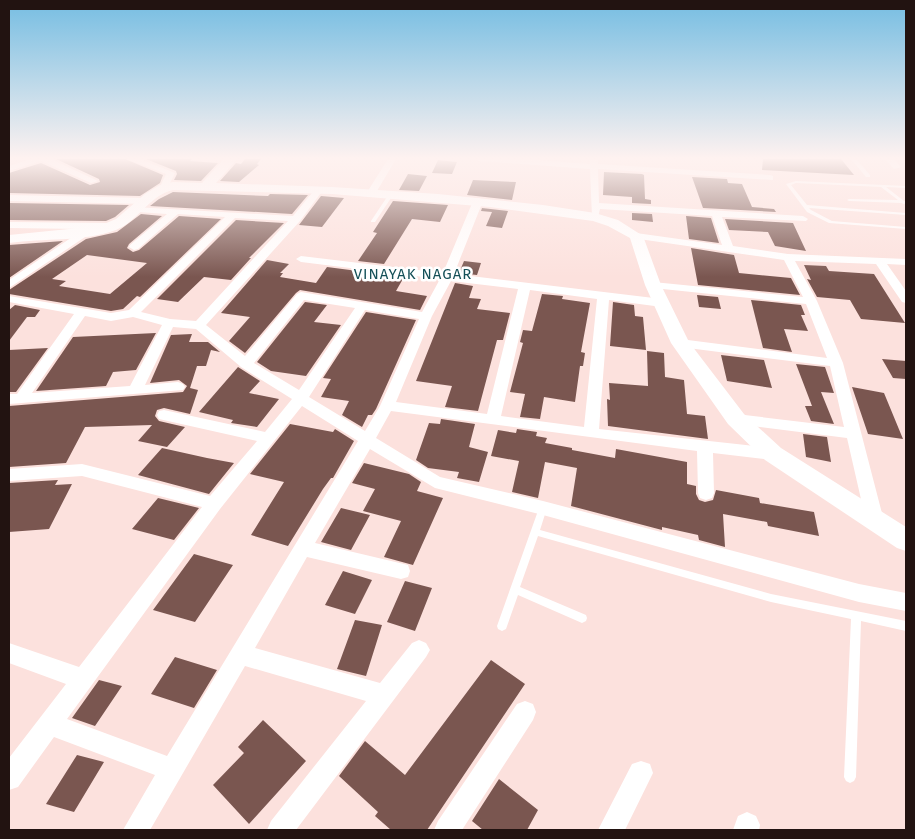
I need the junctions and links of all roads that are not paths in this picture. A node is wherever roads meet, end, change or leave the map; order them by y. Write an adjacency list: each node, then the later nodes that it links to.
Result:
1 (12, 198): 13 (street)
2 (151, 198): 13 (street)
3 (313, 198): 20 (street)
4 (389, 198): 22 (lane)
5 (437, 198): 10 (street)
6 (595, 198): 16 (street)
7 (798, 198): 14 (lane)
8 (887, 198): 11 (lane)
9 (849, 200): 11 (lane)
10 (478, 201): 16 (street); 34 (street)
11 (890, 202): 12 (lane); 18 (lane)
12 (905, 203)
13 (143, 205): 15 (street); 23 (street)
14 (804, 206): 18 (lane); 24 (lane)
15 (176, 211): 19 (street); 28 (street)
16 (595, 211): 17 (street); 27 (street)
17 (716, 213): 21 (street); 29 (street)
18 (905, 215)
19 (232, 216): 20 (street); 45 (street)
20 (296, 219): 48 (street)
21 (803, 220)
22 (373, 221)
23 (113, 226): 25 (street); 26 (street)
24 (906, 228)
25 (86, 231): 26 (street); 35 (street)
26 (10, 235)
27 (636, 236): 29 (street); 36 (street)
28 (134, 247)
29 (728, 248): 30 (street)
30 (788, 256): 32 (street); 41 (street)
31 (301, 259): 34 (street)
32 (879, 261): 33 (street); 40 (street)
33 (906, 262)
34 (447, 277): 37 (street); 46 (street)
35 (9, 285)
36 (653, 285): 41 (street); 42 (street)
37 (525, 286): 38 (street); 59 (street)
38 (604, 296): 42 (street); 60 (street)
39 (9, 299): 44 (street)
40 (906, 299)
41 (811, 301): 50 (street)
42 (662, 303): 49 (street)
43 (362, 306): 46 (street); 51 (street); 55 (street)
44 (82, 312): 45 (street); 54 (street)
45 (133, 312): 47 (street)
46 (426, 316): 56 (street)
47 (169, 323): 48 (street); 53 (street)
48 (199, 325): 51 (street)
49 (680, 343): 50 (street); 58 (street)
50 (836, 363): 61 (street)
51 (246, 364): 55 (street)
52 (178, 388): 53 (street)
53 (136, 390): 54 (street)
54 (15, 398)
55 (300, 400): 62 (street); 63 (street)
56 (387, 406): 59 (street); 63 (street)
57 (164, 415): 62 (street)
58 (736, 418): 61 (street); 65 (street)
59 (493, 419): 60 (street)
60 (591, 433): 64 (street)
61 (854, 434): 70 (street)
62 (270, 438): 68 (street)
63 (366, 439): 69 (street); 73 (street)
64 (705, 446): 65 (street); 67 (street)
65 (773, 454): 70 (street)
66 (9, 476): 68 (street)
67 (706, 493)
68 (214, 504): 84 (street)
69 (543, 508): 71 (lane); 76 (street)
70 (875, 521): 72 (street)
71 (535, 532): 75 (lane); 77 (lane)
72 (906, 540)
73 (302, 548): 74 (street); 83 (street)
74 (400, 571)
75 (515, 589): 78 (lane); 79 (lane)
76 (906, 602)
77 (856, 615): 80 (lane); 90 (lane)
78 (582, 618)
79 (502, 626)
80 (906, 626)
81 (419, 650): 85 (street)
82 (9, 653): 84 (street)
83 (240, 654): 85 (street); 88 (street)
84 (83, 679): 87 (street)
85 (383, 695): 93 (street)
86 (525, 712): 94 (street)
87 (49, 724): 88 (street); 91 (street)
88 (172, 770): 92 (street)
89 (641, 772): 95 (street)
90 (850, 776)
91 (9, 778)
92 (136, 830)
93 (280, 830)
94 (447, 830)
95 (611, 830)

